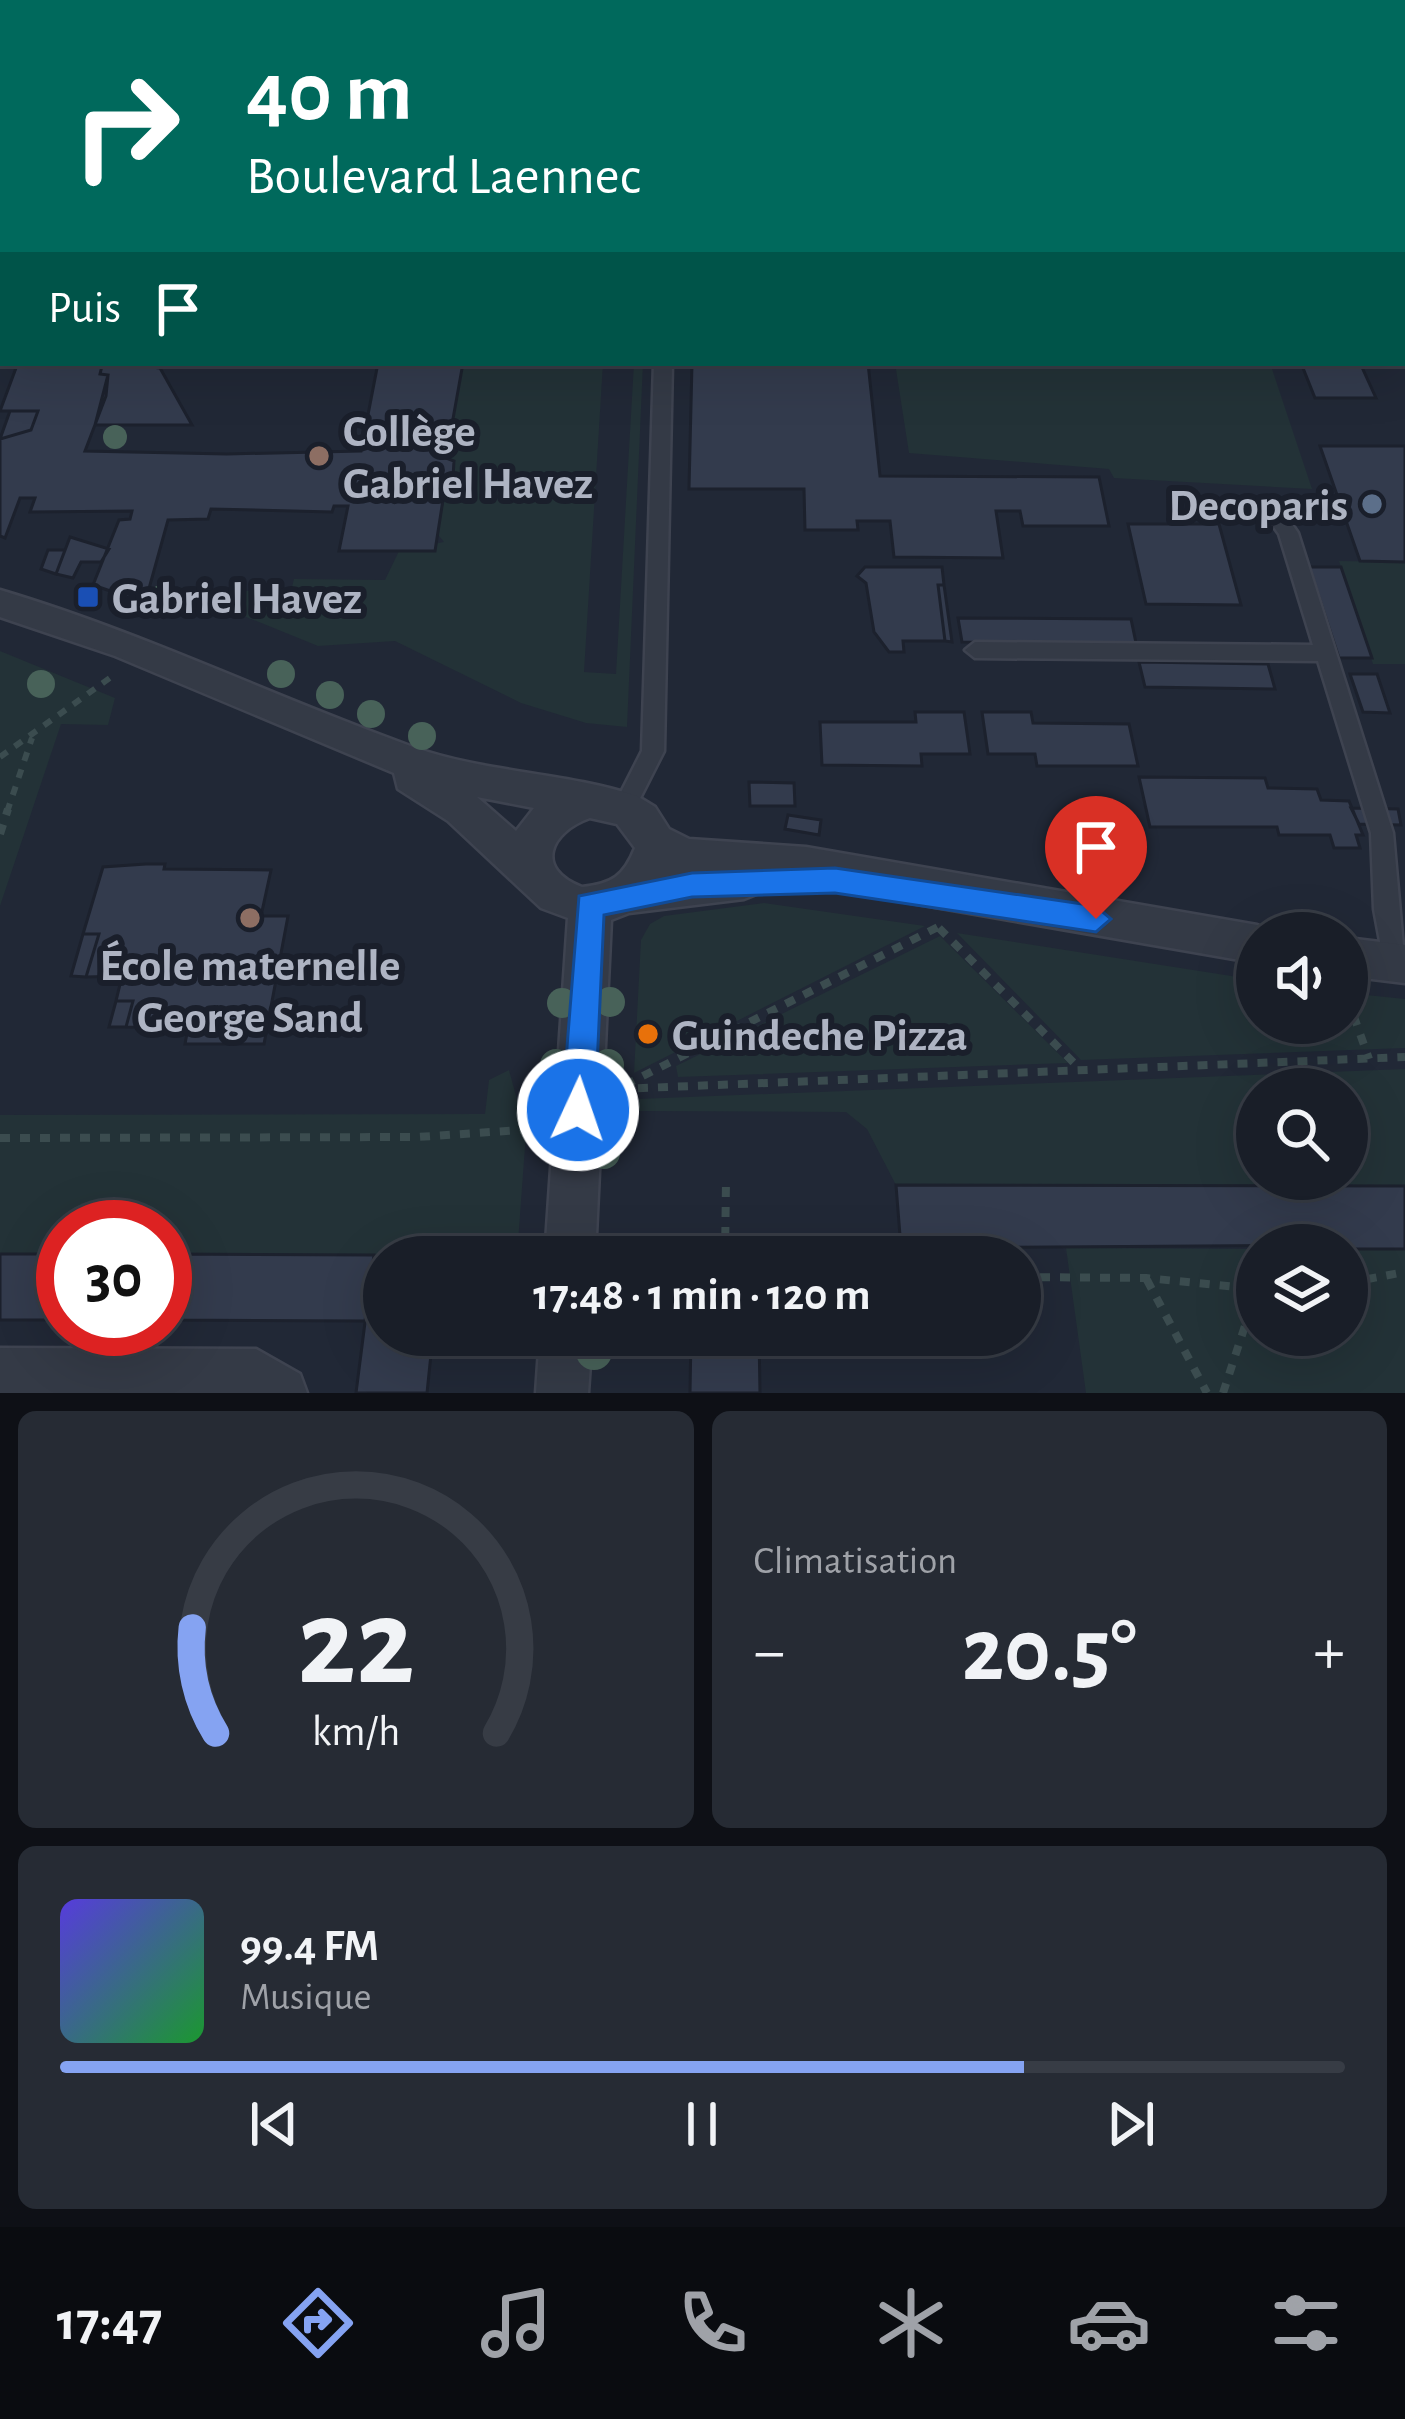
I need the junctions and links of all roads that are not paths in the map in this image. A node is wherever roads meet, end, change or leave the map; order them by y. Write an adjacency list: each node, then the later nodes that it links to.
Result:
1 (663, 366): 7 (lane)
2 (1278, 519): 5 (lane)
3 (0, 603): 6 (street)
4 (975, 650): 5 (lane)
5 (1326, 653): 14 (lane)
6 (350, 742): 7 (street); 9 (street)
7 (611, 805): 8 (street); 9 (street)
8 (655, 841): 10 (street); 11 (street)
9 (531, 868): 11 (street)
10 (893, 885): 11 (street); 12 (street)
11 (609, 900): 15 (street)
12 (1236, 941)
13 (1368, 960): 14 (street)
14 (1401, 964)
15 (574, 1236)
16 (565, 1356): 19 (street)
17 (0, 1374): 18 (street)
18 (280, 1393)
19 (562, 1393)

